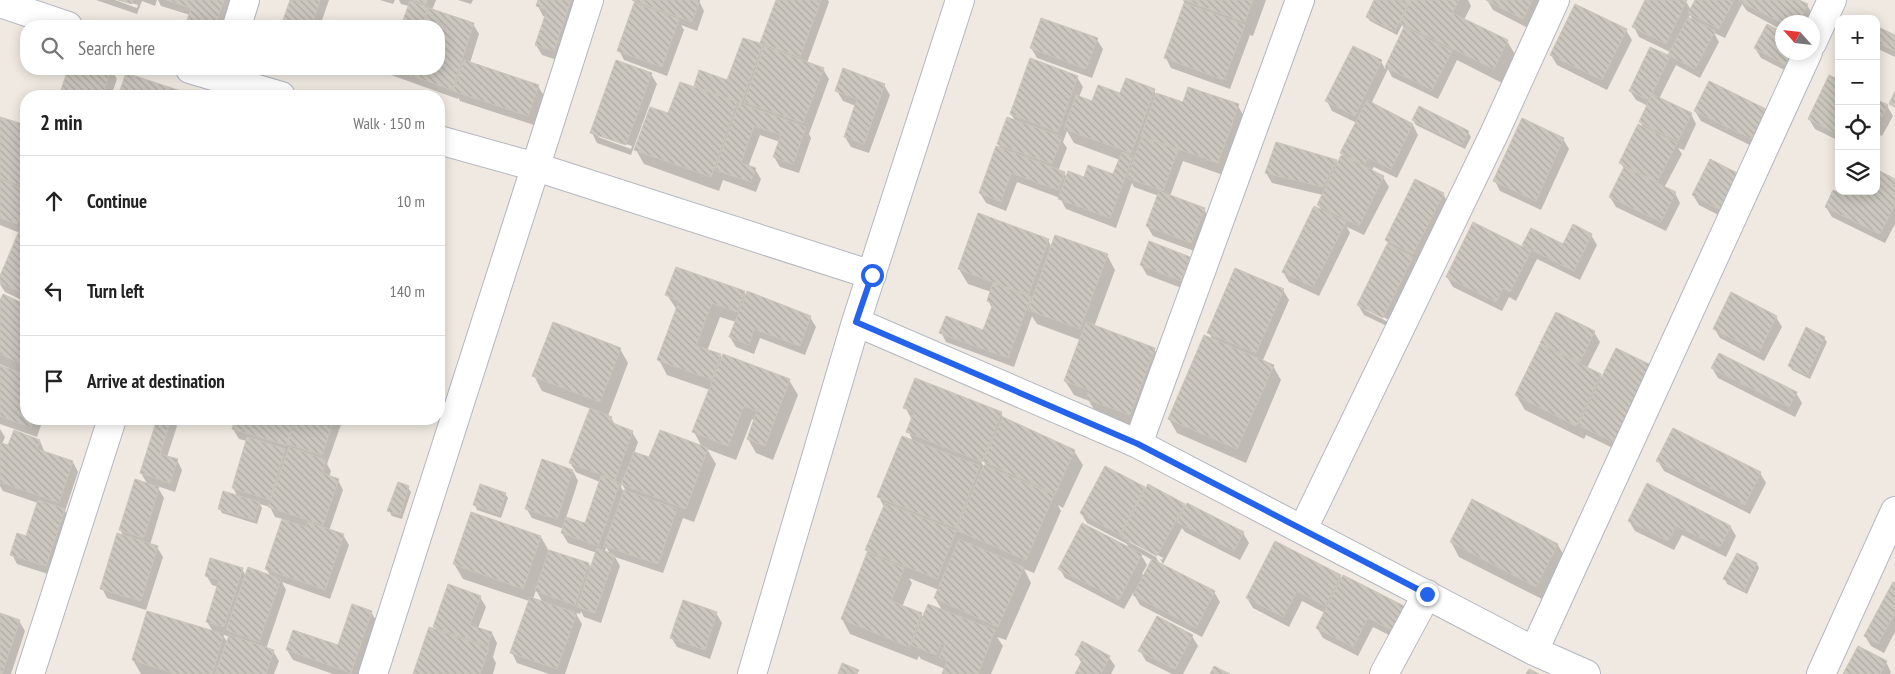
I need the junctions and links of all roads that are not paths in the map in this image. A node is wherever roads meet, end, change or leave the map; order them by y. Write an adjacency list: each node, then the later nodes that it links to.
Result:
1 (245, 0): 9 (street)
2 (589, 0): 16 (street)
3 (960, 0): 17 (street)
4 (1300, 0): 20 (street)
5 (1555, 0): 22 (street)
6 (1832, 0): 10 (street)
7 (0, 3): 8 (street)
8 (50, 20)
9 (239, 20)
10 (1820, 26)
11 (1804, 60): 24 (street)
12 (204, 75): 13 (street)
13 (219, 81): 14 (street)
14 (256, 90)
15 (445, 142): 16 (street)
16 (536, 167): 17 (street); 27 (street)
17 (872, 275): 18 (street)
18 (856, 322): 20 (street); 28 (street)
19 (110, 425): 26 (street)
20 (1138, 444): 22 (street)
21 (1895, 511): 30 (street)
22 (1302, 529): 23 (street)
23 (1427, 594): 24 (street); 29 (street)
24 (1534, 651): 25 (street)
25 (1581, 673)
26 (30, 674)
27 (373, 674)
28 (752, 674)
29 (1384, 674)
30 (1821, 674)

